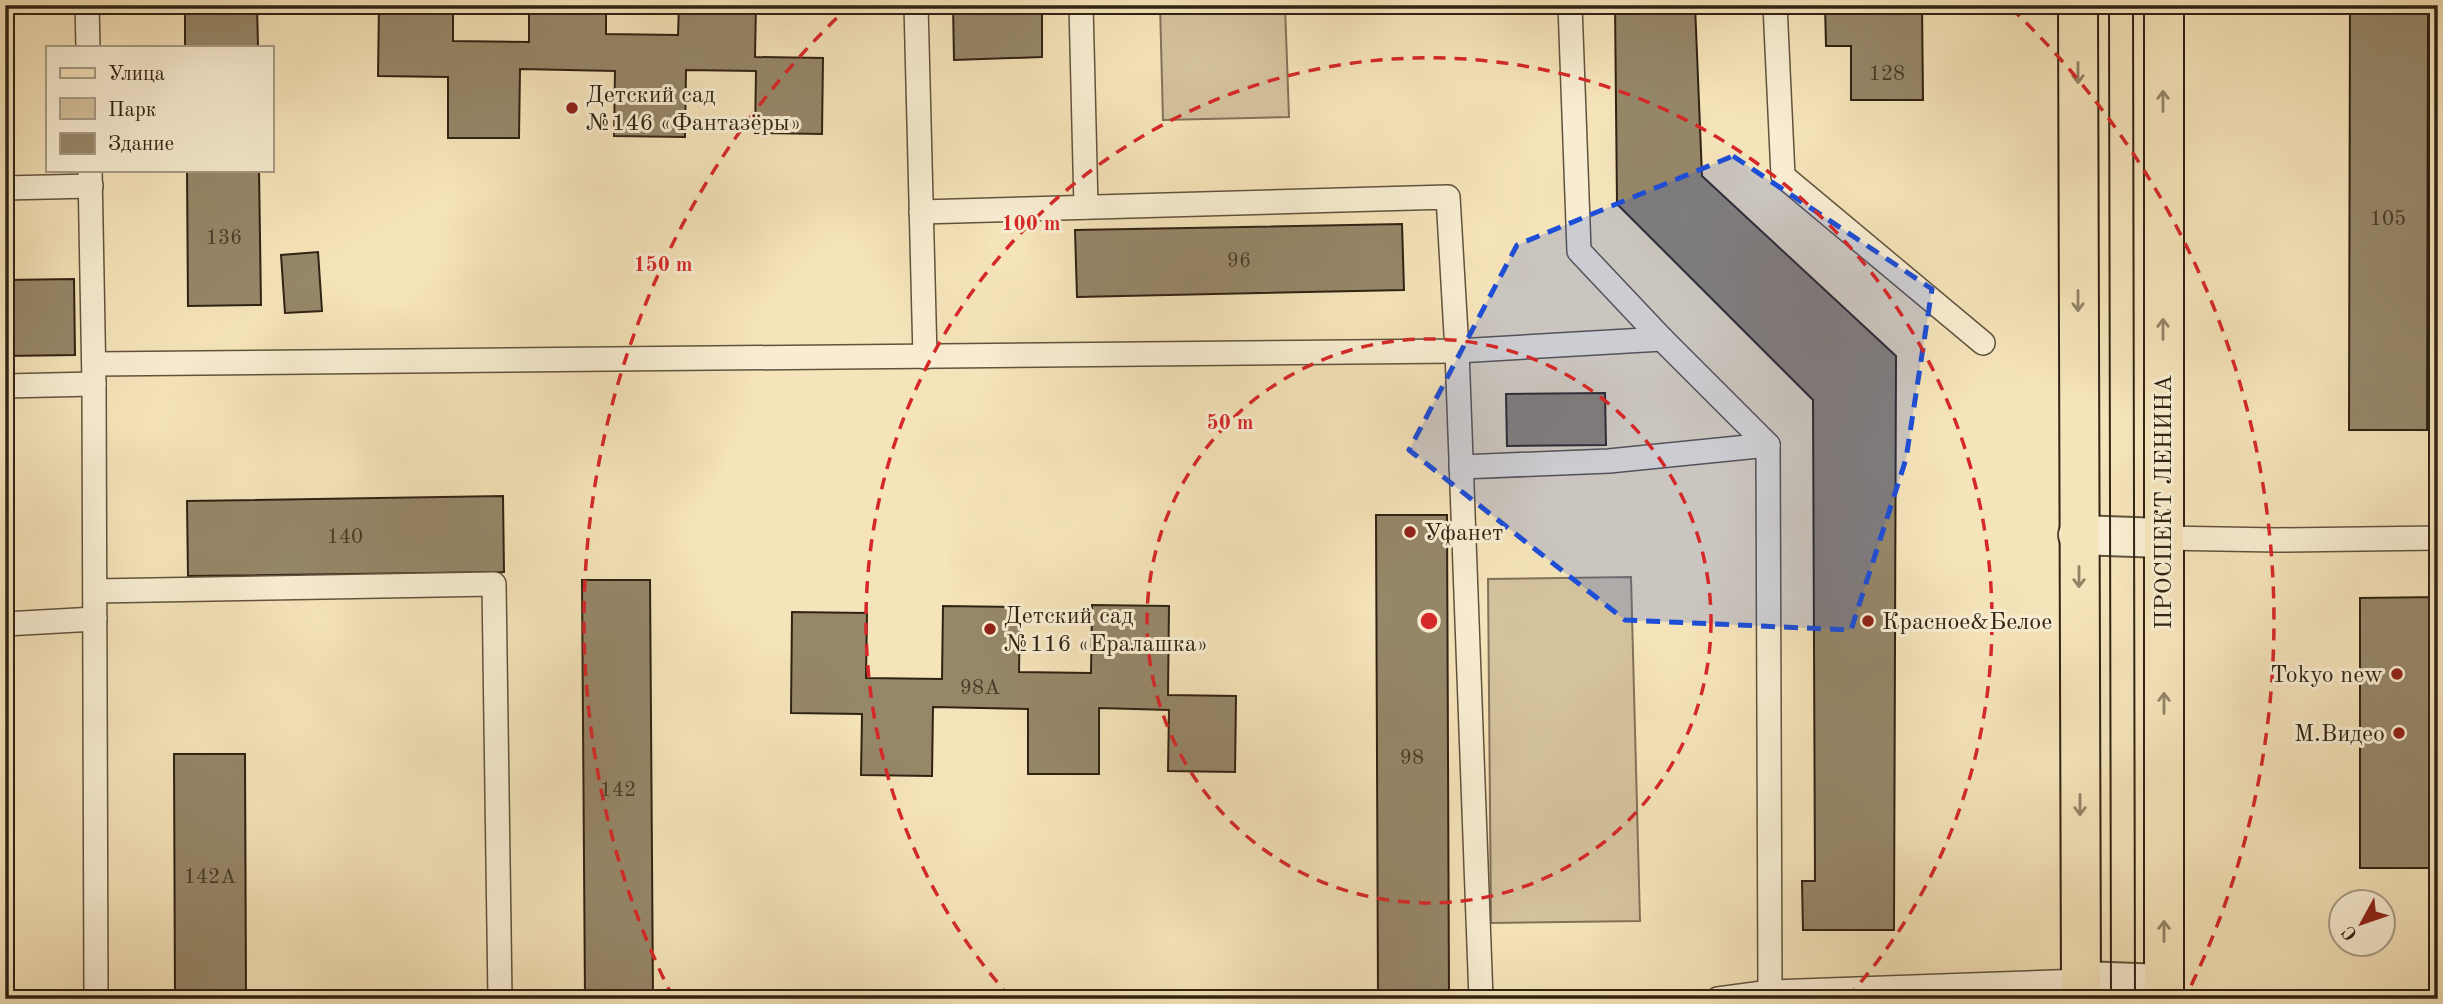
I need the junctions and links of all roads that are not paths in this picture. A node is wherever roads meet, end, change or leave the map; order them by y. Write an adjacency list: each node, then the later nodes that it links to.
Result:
1 (87, 5): 8 (lane)
2 (916, 5): 12 (lane)
3 (1081, 5): 11 (lane)
4 (1570, 5): 13 (lane)
5 (1775, 5): 14 (lane)
6 (2078, 5): 21 (main road, one-way to 21)
7 (2164, 5): 22 (main road, ПРОСПЕКТ ЛЕНИНА, one-way to 7)
8 (88, 46)
9 (90, 178): 10 (lane); 17 (lane)
10 (5, 188)
11 (1086, 207): 12 (lane); 15 (lane)
12 (921, 212): 16 (lane)
13 (1662, 340): 15 (lane); 19 (lane)
14 (1983, 344)
15 (1457, 351): 16 (lane); 20 (lane)
16 (925, 357): 17 (lane)
17 (94, 374): 18 (lane); 24 (lane)
18 (5, 386)
19 (1768, 444): 20 (lane); 29 (lane)
20 (1461, 467): 32 (lane)
21 (2078, 535): 22 (street); 27 (main road, one-way to 27)
22 (2162, 538): 23 (lane); 28 (main road, ПРОСПЕКТ ЛЕНИНА, one-way to 22)
23 (2438, 538)
24 (94, 591): 25 (lane); 31 (lane)
25 (95, 619): 26 (lane); 30 (lane)
26 (5, 624)
27 (2081, 990): 28 (street); 29 (lane)
28 (2164, 991)
29 (1770, 992): 33 (lane)
30 (96, 999)
31 (500, 999)
32 (1481, 999)
33 (1718, 999)

